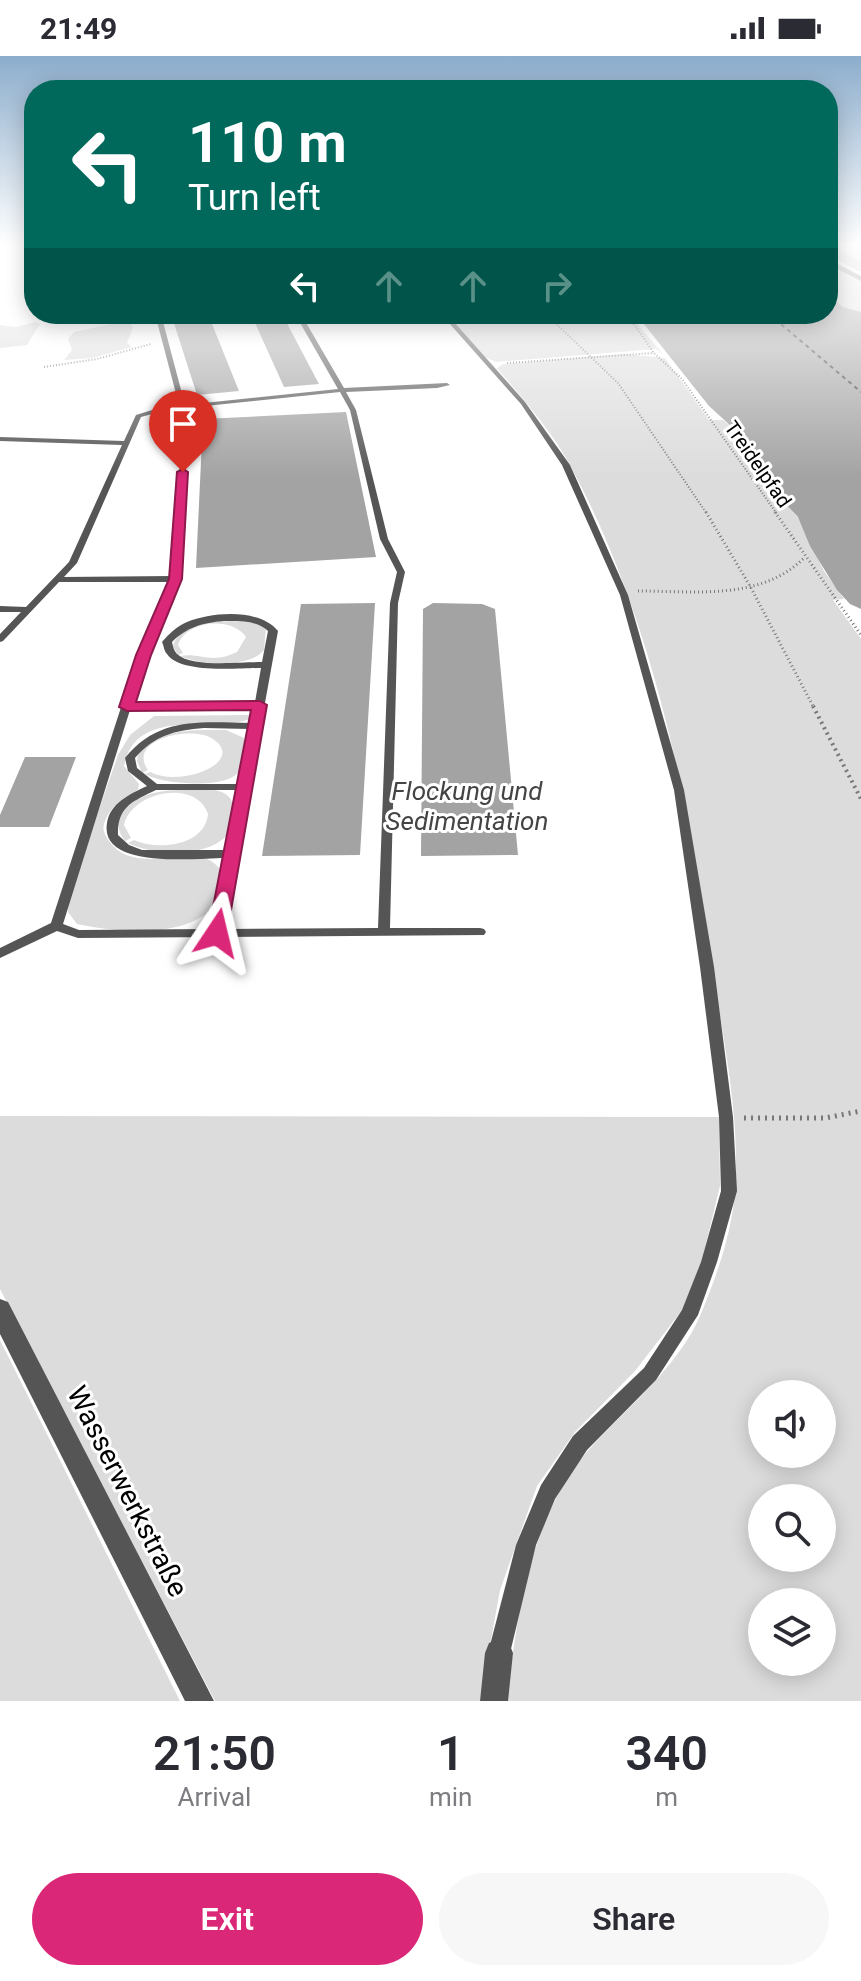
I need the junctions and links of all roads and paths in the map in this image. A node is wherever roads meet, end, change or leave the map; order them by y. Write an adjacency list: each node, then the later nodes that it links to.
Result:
1 (161, 324): 6 (lane)
2 (304, 324): 12 (lane)
3 (453, 324): 9 (lane)
4 (557, 324): 8 (path)
5 (634, 324): 7 (path, Treidelpfad)
6 (166, 342): 10 (path); 13 (lane)
7 (654, 353): 8 (path); 16 (path, Treidelpfad)
8 (591, 356): 9 (path); 19 (path)
9 (489, 364): 20 (lane)
10 (44, 367)
11 (447, 385): 12 (lane)
12 (343, 390): 13 (lane); 34 (lane)
13 (184, 407): 15 (lane); 17 (lane)
14 (0, 439): 15 (lane)
15 (124, 443): 18 (lane)
16 (805, 557): 19 (path); 23 (path, Treidelpfad)
17 (176, 579): 18 (lane); 27 (lane)
18 (61, 580): 22 (lane)
19 (750, 586): 20 (path); 31 (path)
20 (622, 591): 39 (lane)
21 (0, 609): 22 (lane)
22 (27, 610): 24 (lane)
23 (861, 635)
24 (0, 639)
25 (267, 665): 25 (lane); 26 (lane)
26 (260, 705): 27 (lane); 28 (lane)
27 (127, 707): 33 (lane)
28 (256, 726): 29 (lane); 30 (lane)
29 (154, 787): 30 (lane); 32 (lane)
30 (245, 787): 32 (lane)
31 (861, 799)
32 (232, 854): 36 (lane)
33 (56, 926): 36 (lane); 37 (lane)
34 (384, 931): 35 (lane); 36 (lane)
35 (480, 932)
36 (217, 933)
37 (0, 953)
38 (861, 1111): 39 (path)
39 (726, 1117): 41 (lane)
40 (0, 1310): 42 (street, Wasserwerkstraße)
41 (499, 1653): 43 (street)
42 (200, 1701)
43 (494, 1701)

